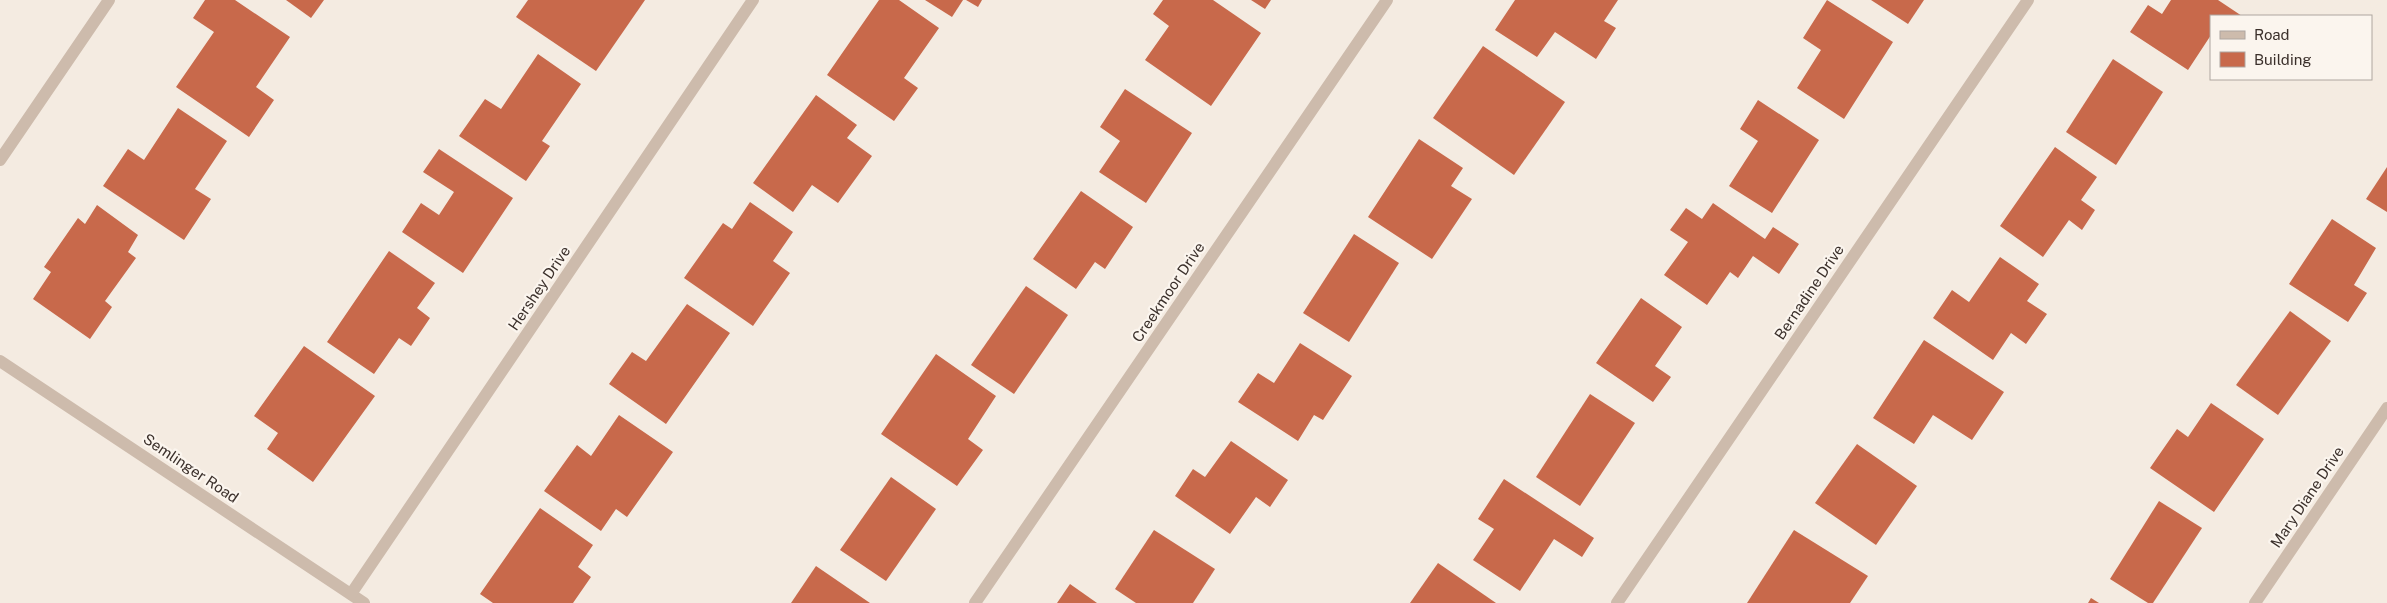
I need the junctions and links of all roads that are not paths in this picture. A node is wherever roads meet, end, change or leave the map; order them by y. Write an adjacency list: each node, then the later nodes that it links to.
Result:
1 (110, 0): 5 (street)
2 (754, 0): 8 (street, Hershey Drive)
3 (1387, 0): 10 (street, Creekmoor Drive)
4 (2028, 0): 11 (street, Bernadine Drive)
5 (0, 160)
6 (0, 361): 8 (street, Semlinger Road)
7 (2387, 408): 12 (street, Mary Diane Drive)
8 (351, 594): 9 (street, Semlinger Road)
9 (364, 603)
10 (975, 603)
11 (1617, 603)
12 (2255, 603)

